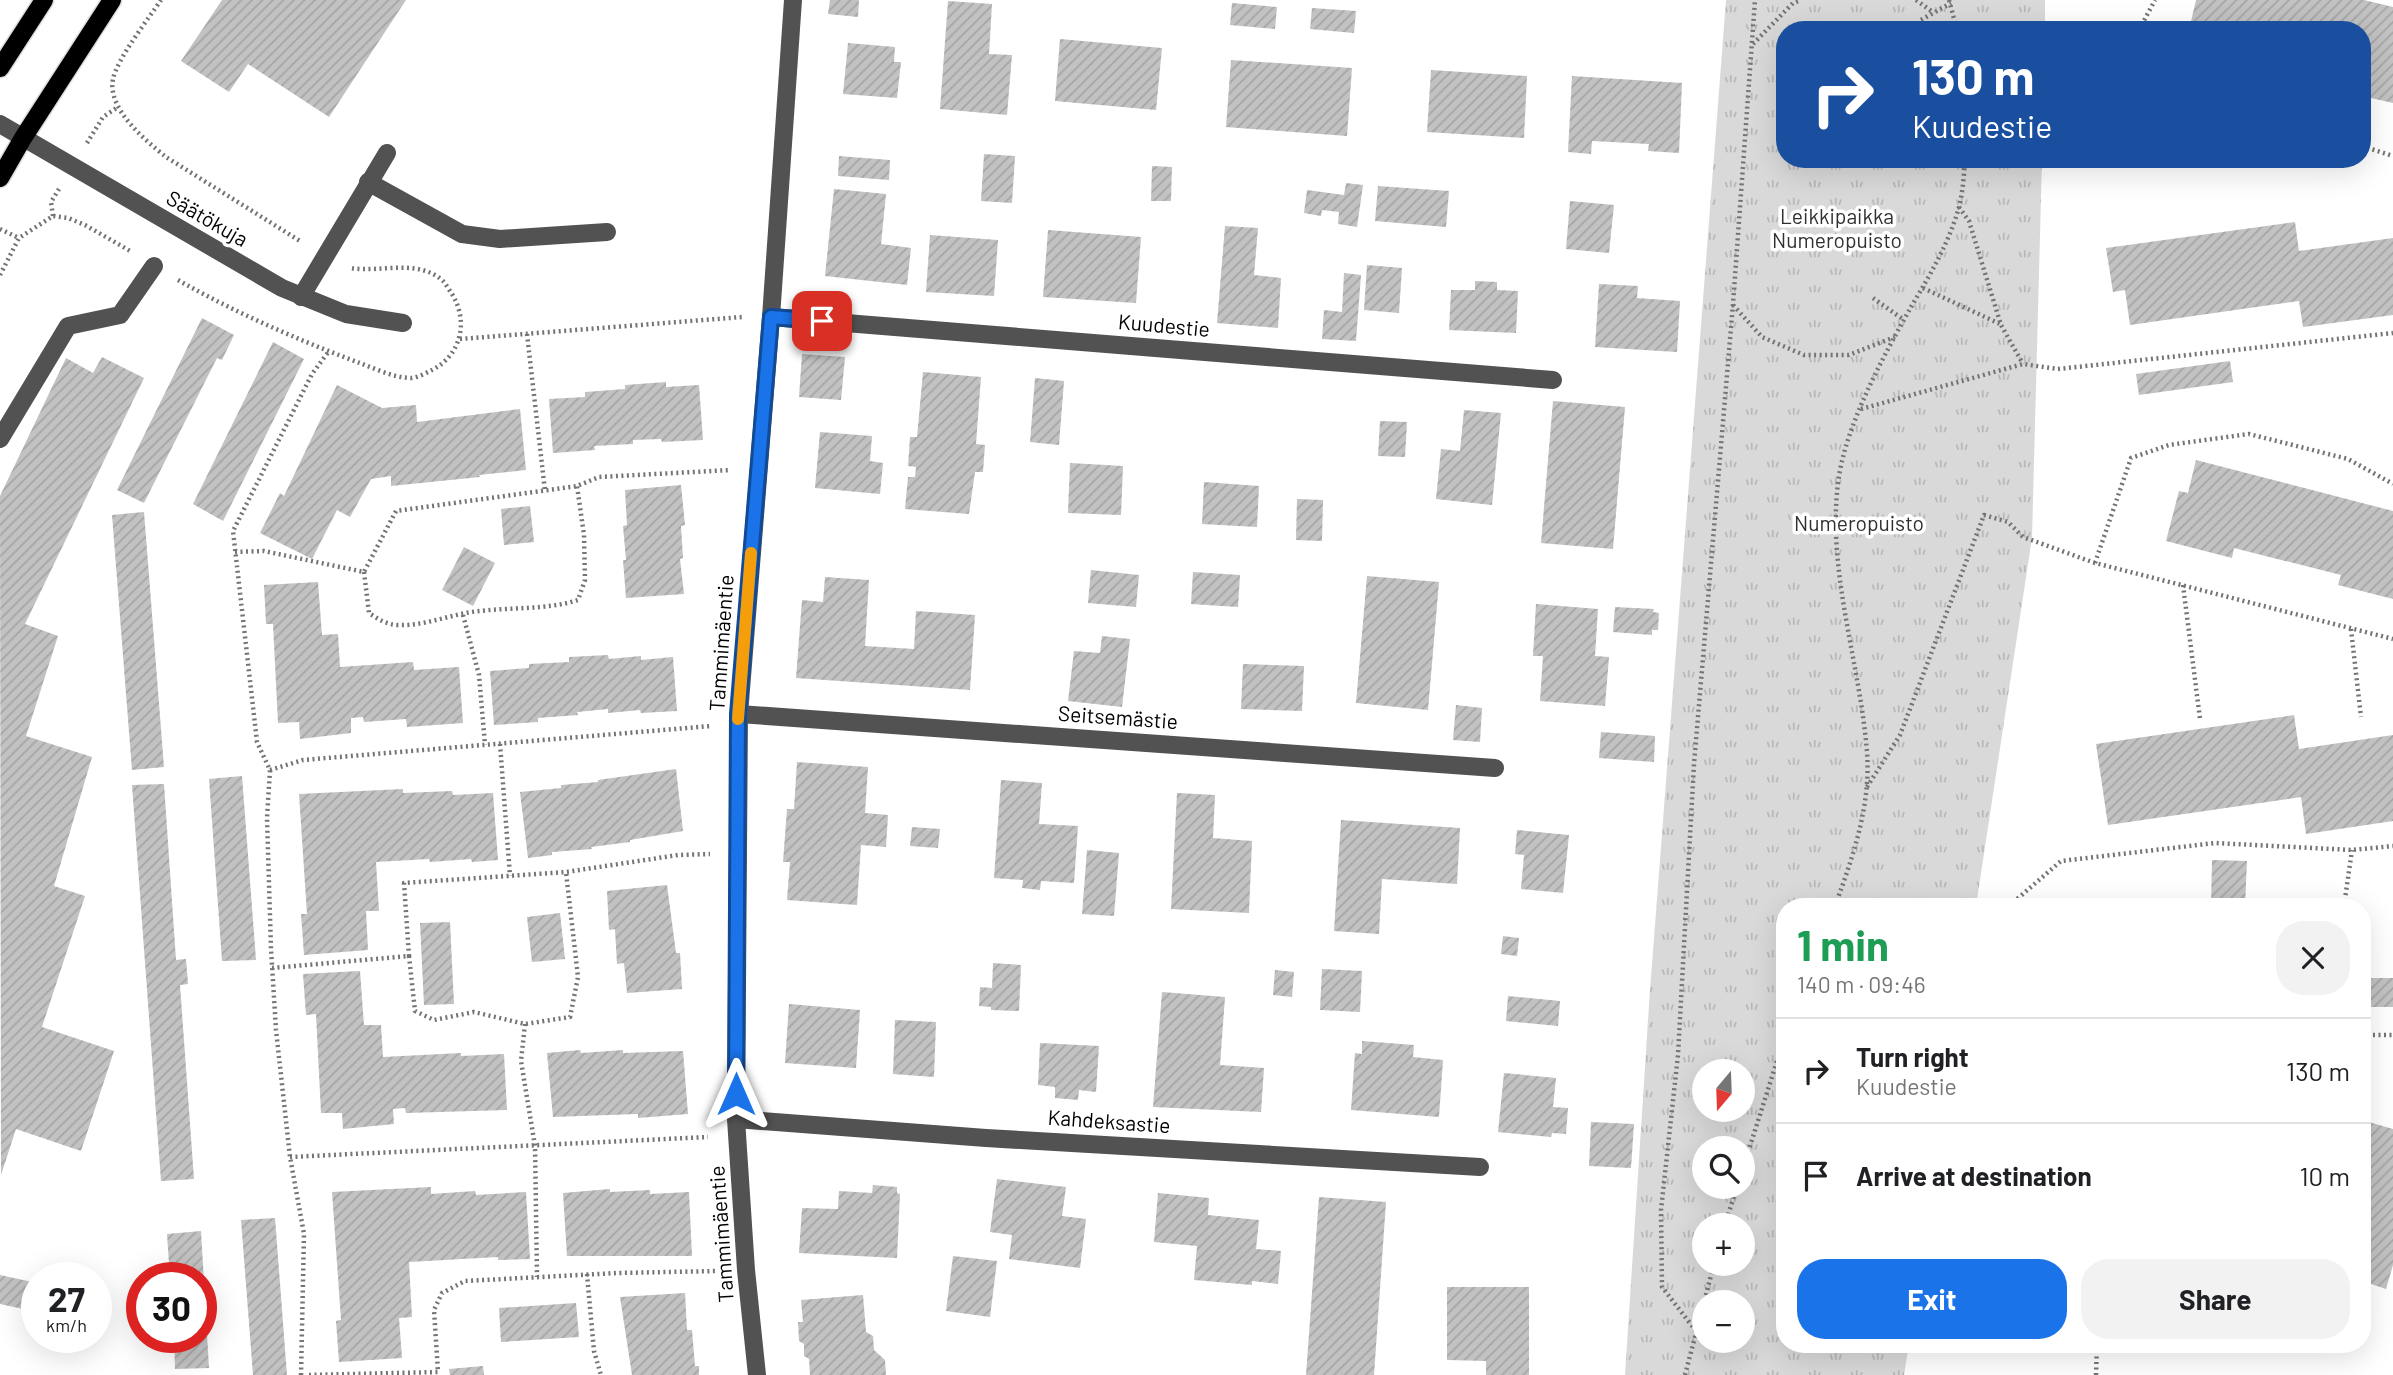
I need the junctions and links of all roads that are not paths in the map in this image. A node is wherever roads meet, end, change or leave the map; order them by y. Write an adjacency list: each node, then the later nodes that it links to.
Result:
1 (44, 0): 4 (main road)
2 (112, 0): 6 (main road)
3 (793, 0): 13 (street, Tammimäentie)
4 (0, 68)
5 (0, 124): 6 (street, Säätökuja)
6 (23, 138): 8 (main road); 12 (street, Säätökuja)
7 (387, 153): 9 (street)
8 (0, 178)
9 (368, 182): 10 (street); 12 (street)
10 (607, 232)
11 (154, 266): 16 (street)
12 (302, 298): 14 (street, Säätökuja)
13 (771, 317): 15 (street, Kuudestie); 17 (street, Tammimäentie)
14 (403, 323)
15 (1553, 380)
16 (0, 439)
17 (738, 719): 18 (street, Seitsemästie); 19 (street, Tammimäentie)
18 (1495, 768)
19 (737, 1127): 20 (street, Kahdeksastie); 21 (street, Tammimäentie)
20 (1480, 1167)
21 (757, 1375)

